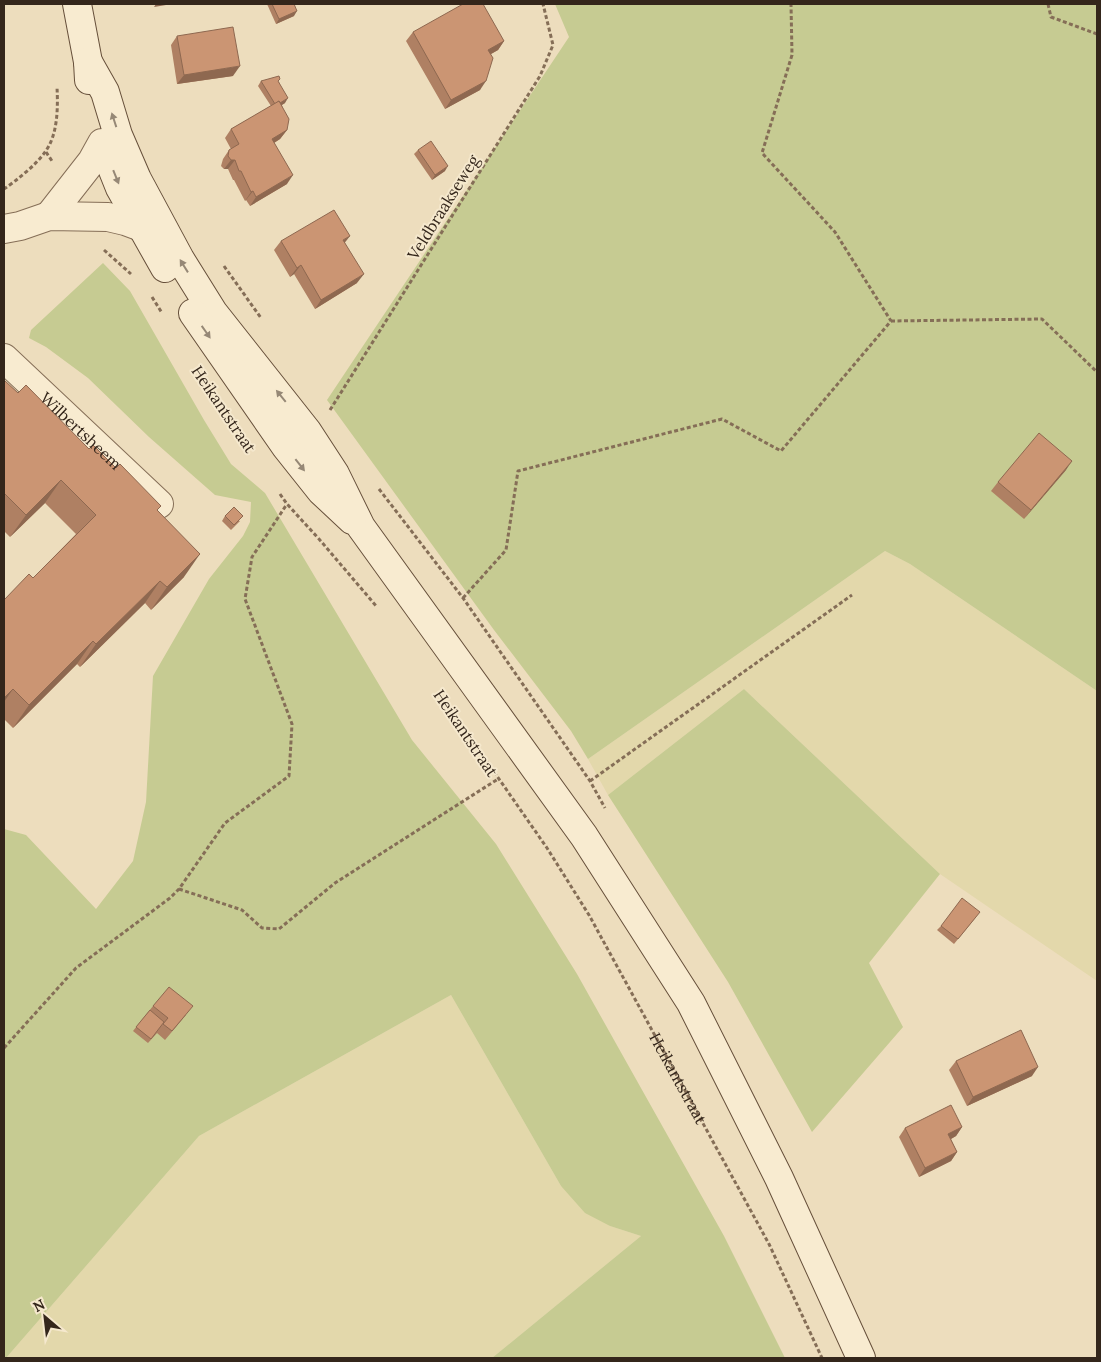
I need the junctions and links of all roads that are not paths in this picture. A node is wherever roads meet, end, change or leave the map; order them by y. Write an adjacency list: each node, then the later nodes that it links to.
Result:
1 (77, 4): 2 (street, Heikantstraat)
2 (88, 62): 3 (street, Heikantstraat); 9 (street, Heikantstraat, one-way to 2)
3 (102, 143): 4 (street); 5 (street, Heikantstraat, one-way to 5)
4 (49, 216): 5 (street); 6 (street)
5 (141, 227): 9 (street, Heikantstraat, one-way to 9)
6 (4, 228)
7 (4, 358): 8 (street, Wilbertsheem)
8 (160, 504)
9 (361, 527): 10 (street, Heikantstraat)
10 (861, 1358)

